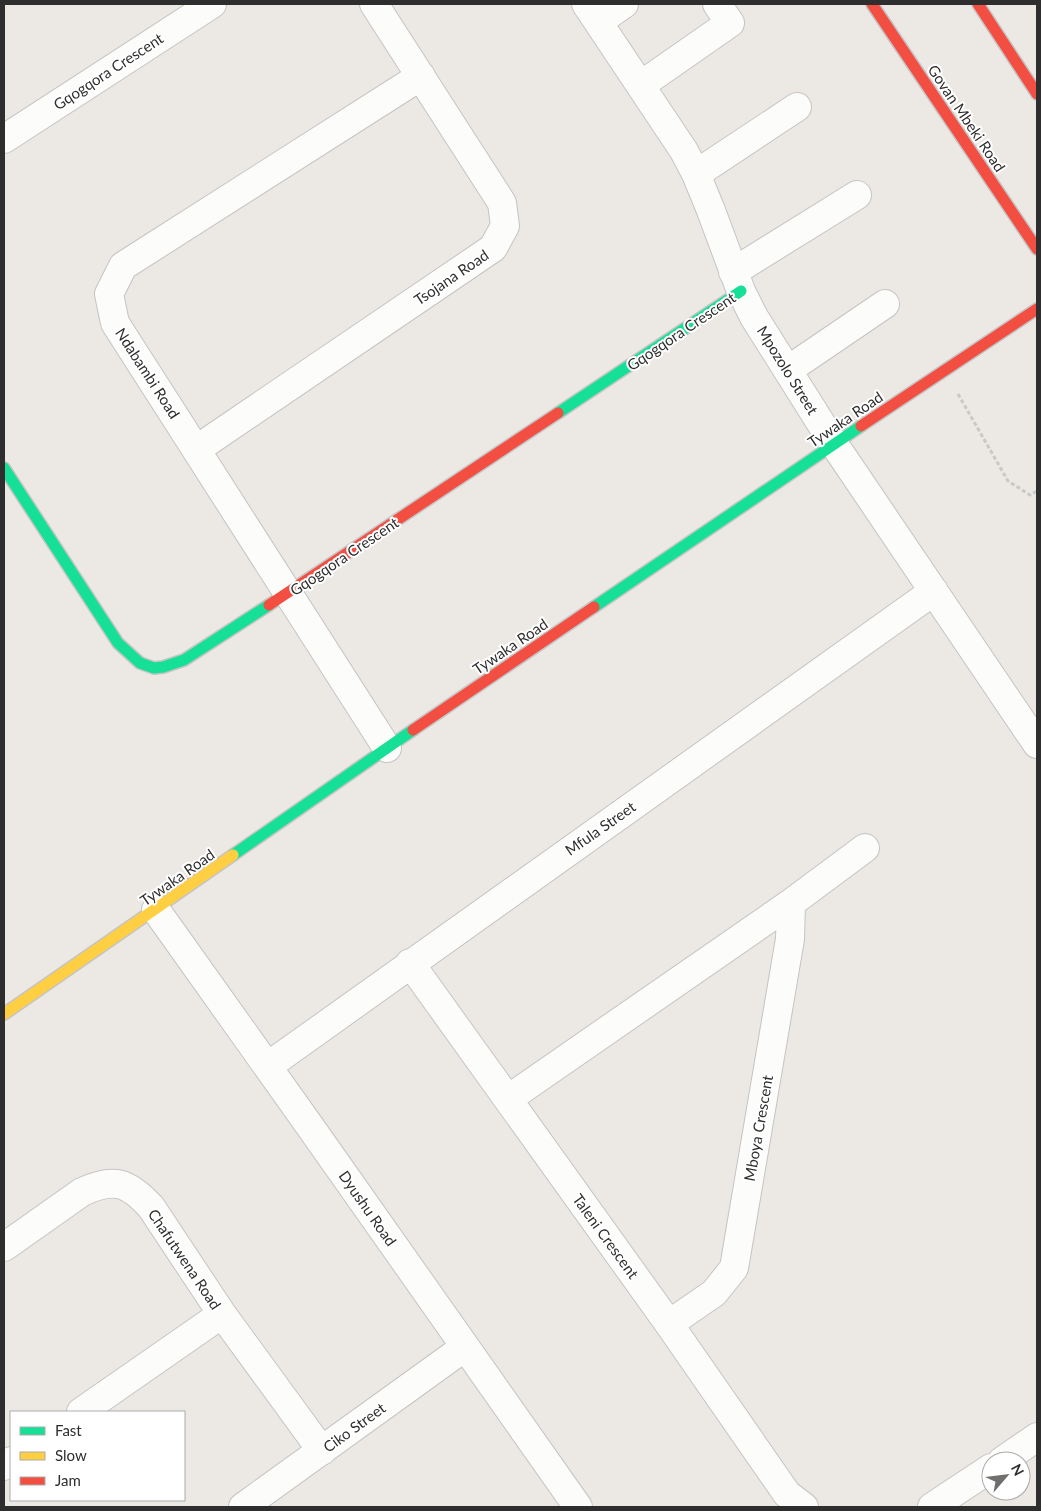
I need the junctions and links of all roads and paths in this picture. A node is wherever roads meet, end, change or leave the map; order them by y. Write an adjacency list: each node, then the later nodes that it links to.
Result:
1 (212, 4): 12 (street, Gqogqora Crescent)
2 (374, 4): 8 (street, Tsojana Road)
3 (624, 4): 7 (street)
4 (717, 4): 9 (street)
5 (872, 4): 15 (street, Govan Mbeki Road)
6 (978, 4): 10 (street)
7 (592, 13): 9 (street, Mpozolo Street)
8 (421, 76): 22 (street, Tsojana Road); 22 (street, Ndabambi Road)
9 (641, 85): 13 (street, Mpozolo Street)
10 (1037, 94)
11 (797, 107): 13 (street)
12 (4, 139)
13 (696, 174): 16 (street, Mpozolo Street)
14 (857, 195): 16 (street)
15 (1037, 249)
16 (737, 282): 19 (street, Mpozolo Street); 26 (street, Gqogqora Crescent)
17 (885, 304): 19 (street)
18 (1037, 309): 20 (street, Tywaka Road)
19 (788, 370): 21 (street, Mpozolo Street)
20 (944, 371): 21 (street, Tywaka Road); 24 (path)
21 (834, 444): 25 (street, Mpozolo Street); 28 (street, Tywaka Road)
22 (196, 449): 26 (street, Ndabambi Road)
23 (4, 468): 26 (street, Gqogqora Crescent)
24 (1037, 491)
25 (934, 591): 27 (street, Mpozolo Street); 32 (street, Mfula Street)
26 (288, 593): 28 (street, Ndabambi Road)
27 (1037, 744)
28 (387, 748): 31 (street, Tywaka Road)
29 (865, 848): 30 (street)
30 (790, 903): 35 (street); 38 (street, Mboya Crescent)
31 (156, 910): 33 (street, Tywaka Road); 34 (street, Dyushu Road)
32 (410, 963): 34 (street, Mfula Street); 35 (street, Taleni Crescent)
33 (4, 1014)
34 (268, 1066): 39 (street, Dyushu Road)
35 (508, 1099): 38 (street, Taleni Crescent)
36 (4, 1247): 37 (street, Chafutwena Road)
37 (222, 1314): 40 (street); 42 (street, Chafutwena Road)
38 (670, 1324): 47 (street, Taleni Crescent)
39 (465, 1347): 42 (street, Ciko Street); 45 (street, Dyushu Road)
40 (82, 1411)
41 (1037, 1438): 43 (street)
42 (322, 1451): 46 (street, Ciko Street)
43 (1017, 1451)
44 (981, 1475): 48 (street)
45 (574, 1506)
46 (243, 1507)
47 (804, 1507)
48 (932, 1507)

